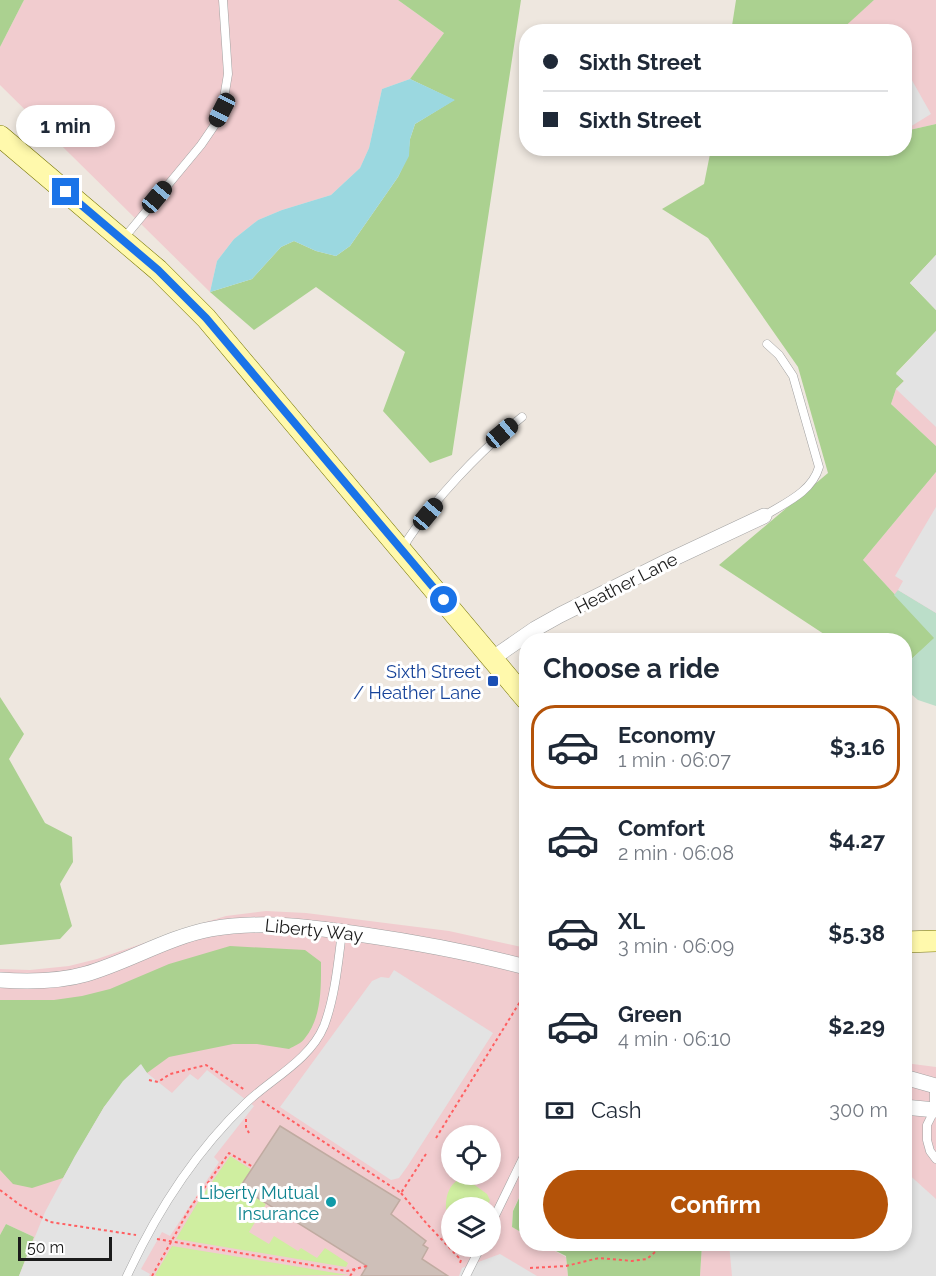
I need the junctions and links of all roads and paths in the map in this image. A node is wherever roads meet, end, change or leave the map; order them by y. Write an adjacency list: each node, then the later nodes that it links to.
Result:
1 (223, 0): 3 (lane)
2 (0, 136): 3 (main road)
3 (123, 239): 7 (main road)
4 (767, 344): 6 (lane)
5 (522, 417): 7 (lane)
6 (764, 516): 8 (street, Heather Lane)
7 (402, 548): 10 (main road)
8 (529, 633)
9 (519, 640): 10 (street, Heather Lane)
10 (493, 658): 11 (main road)
11 (519, 690)
12 (342, 932): 15 (street, Liberty Way); 16 (street, Liberty Way); 21 (lane)
13 (936, 941): 14 (main road)
14 (912, 942)
15 (519, 965)
16 (0, 980)
17 (519, 1003): 26 (path)
18 (912, 1079): 20 (street)
19 (149, 1080): 21 (path)
20 (935, 1085): 23 (lane)
21 (254, 1096): 32 (path); 34 (lane)
22 (912, 1108): 23 (street)
23 (935, 1112): 28 (lane)
24 (246, 1119): 25 (path)
25 (249, 1133)
26 (436, 1138)
27 (426, 1154): 32 (path)
28 (936, 1159)
29 (519, 1166): 33 (lane)
30 (253, 1167): 35 (path)
31 (0, 1190): 34 (path)
32 (401, 1193): 38 (path)
33 (501, 1203)
34 (146, 1237): 35 (path); 42 (lane)
35 (171, 1241): 41 (path); 43 (path)
36 (656, 1251): 40 (path)
37 (476, 1257): 45 (lane)
38 (462, 1260)
39 (367, 1266): 41 (path)
40 (530, 1268)
41 (355, 1269): 44 (path)
42 (127, 1276)
43 (152, 1276)
44 (350, 1276)
45 (466, 1276)

